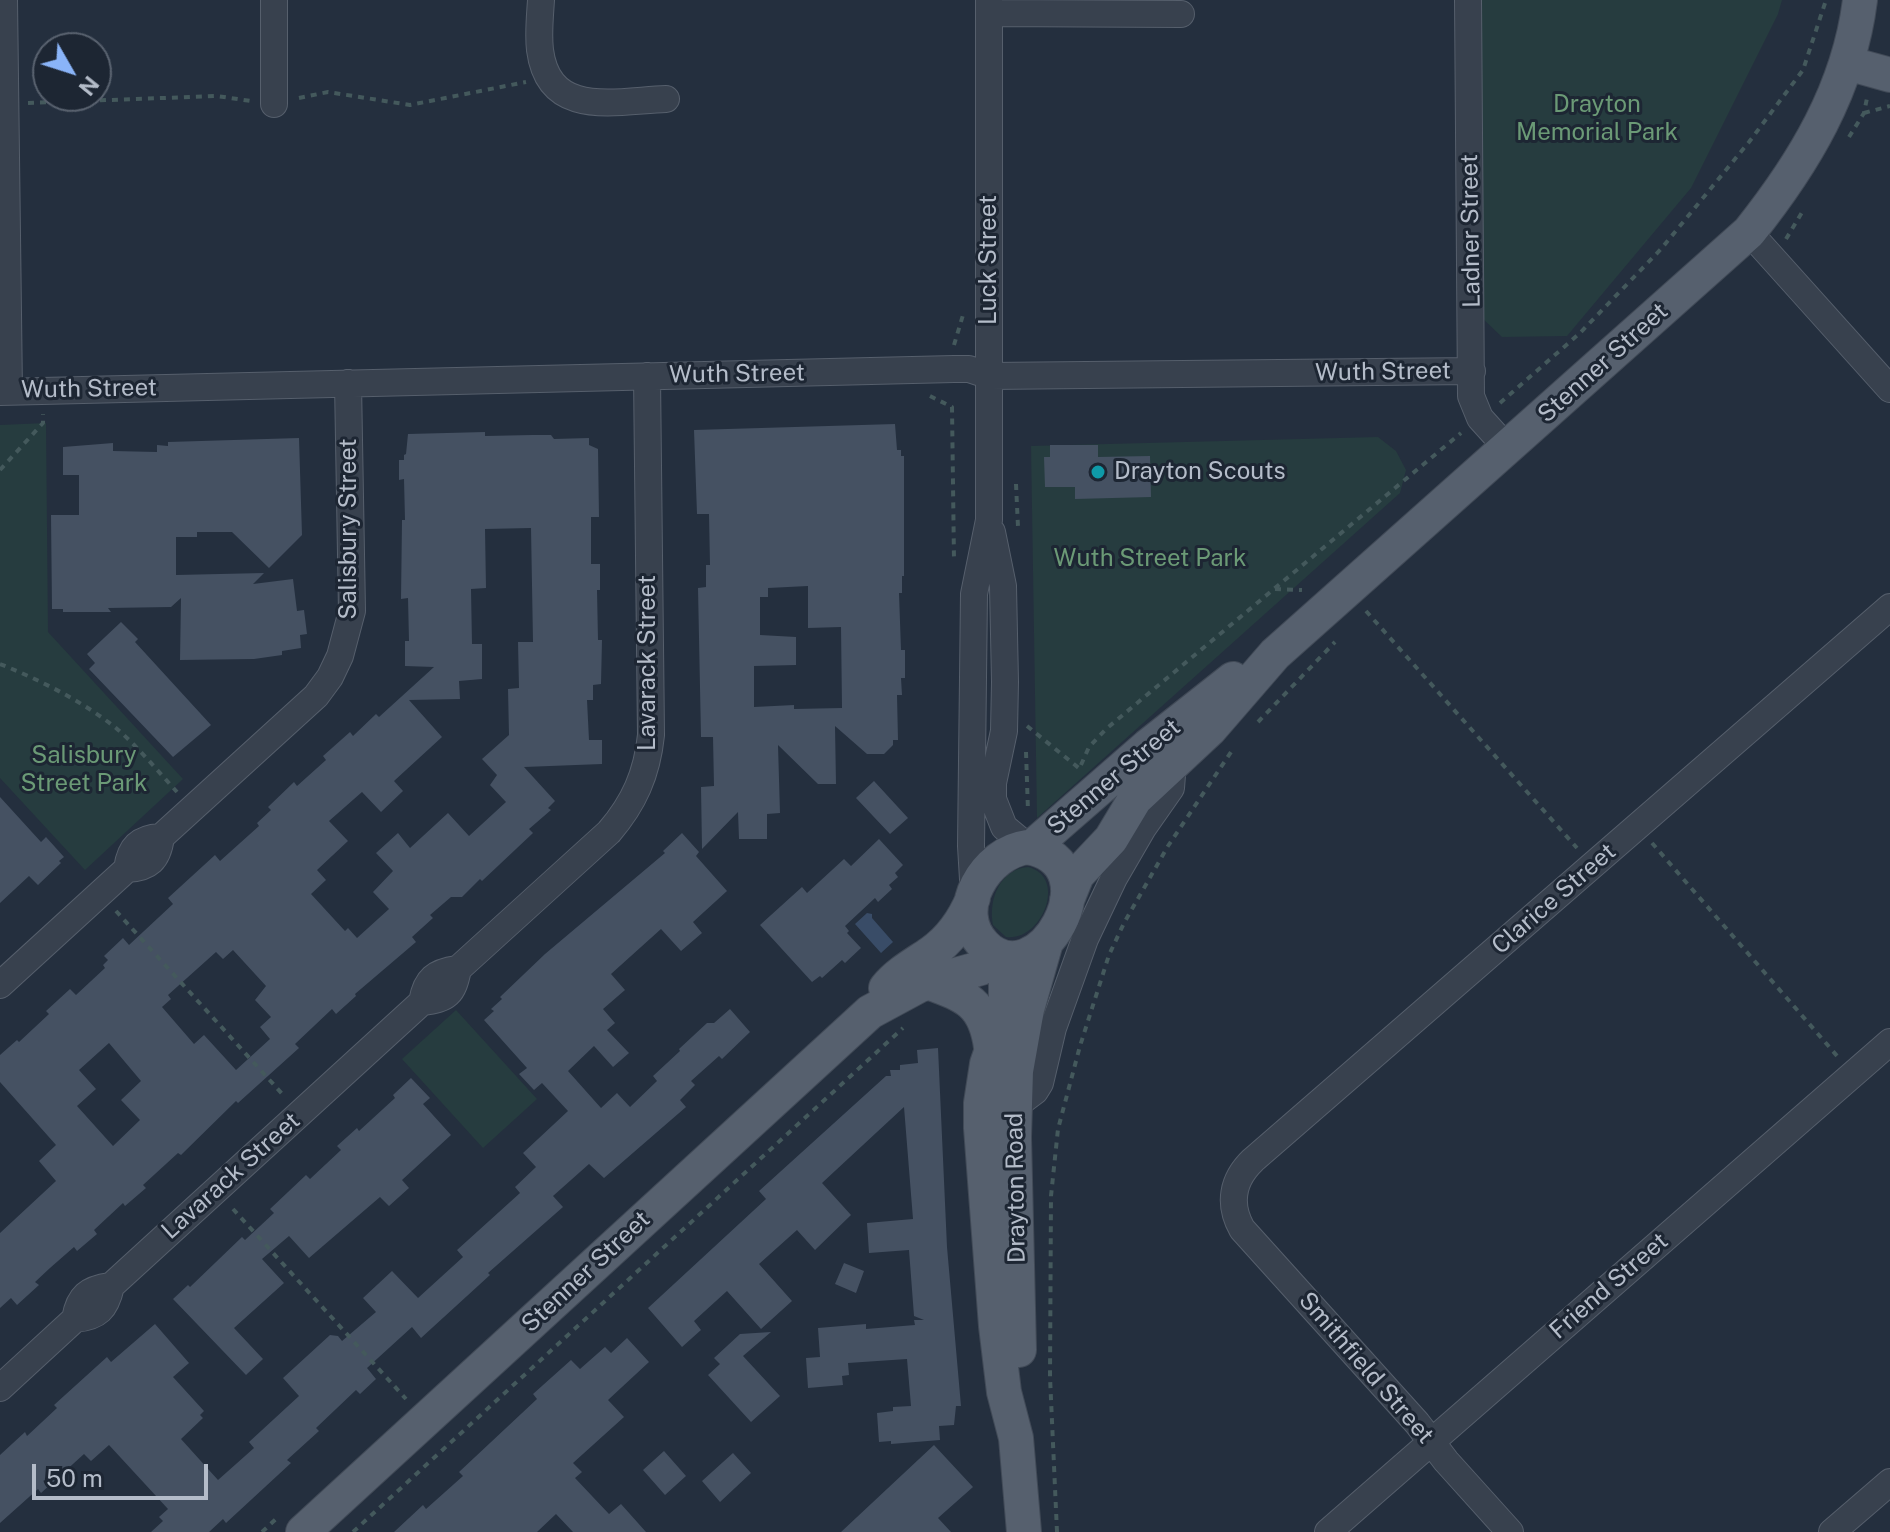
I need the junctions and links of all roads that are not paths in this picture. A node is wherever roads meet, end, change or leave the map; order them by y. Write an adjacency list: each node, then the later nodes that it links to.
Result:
1 (4, 0): 11 (street)
2 (274, 0): 10 (street)
3 (541, 0): 9 (street)
4 (1468, 0): 13 (street, Ladner Street)
5 (1860, 0): 8 (main road, Stenner Street)
6 (989, 6): 7 (street); 15 (street, Luck Street)
7 (1181, 14)
8 (1870, 70): 12 (main road, Stenner Street)
9 (666, 99)
10 (274, 104)
11 (3, 218): 18 (street)
12 (1760, 244): 17 (street); 19 (main road, Stenner Street)
13 (1472, 371): 15 (street, Wuth Street); 19 (street, Ladner Street)
14 (647, 376): 15 (street, Wuth Street); 16 (street, Wuth Street); 36 (street, Lavarack Street)
15 (990, 376): 20 (street, Luck Street)
16 (348, 383): 18 (street, Wuth Street); 29 (street, Salisbury Street)
17 (1890, 389)
18 (4, 392)
19 (1508, 449): 22 (main road, Stenner Street)
20 (989, 520): 23 (street, Luck Street); 24 (street, Luck Street)
21 (1890, 607): 35 (street, Clarice Street)
22 (1158, 756): 23 (main road, Stenner Street); 25 (main road, Stenner Street); 33 (street)
23 (1029, 847): 24 (main road); 25 (main road)
24 (974, 897): 27 (main road); 30 (main road, Stenner Street)
25 (1067, 900): 26 (main road)
26 (1046, 942): 27 (main road); 33 (main road, Drayton Road)
27 (1003, 957): 28 (main road, Stenner Street); 32 (main road, Drayton Road)
28 (928, 982): 30 (main road, Stenner Street); 32 (main road)
29 (0, 985)
30 (870, 1012): 40 (main road, Stenner Street)
31 (1890, 1042): 38 (street, Friend Street)
32 (991, 1047): 34 (main road, Drayton Road)
33 (1016, 1102): 34 (street); 37 (main road, Drayton Road)
34 (981, 1103): 37 (main road, Drayton Road)
35 (1232, 1200): 38 (street, Smithfield Street)
36 (0, 1388)
37 (1016, 1438): 41 (main road, Drayton Road)
38 (1431, 1441): 42 (street, Friend Street); 43 (street, Smithfield Street)
39 (1890, 1482): 44 (street)
40 (303, 1532)
41 (1024, 1532)
42 (1328, 1532)
43 (1510, 1532)
44 (1832, 1532)

